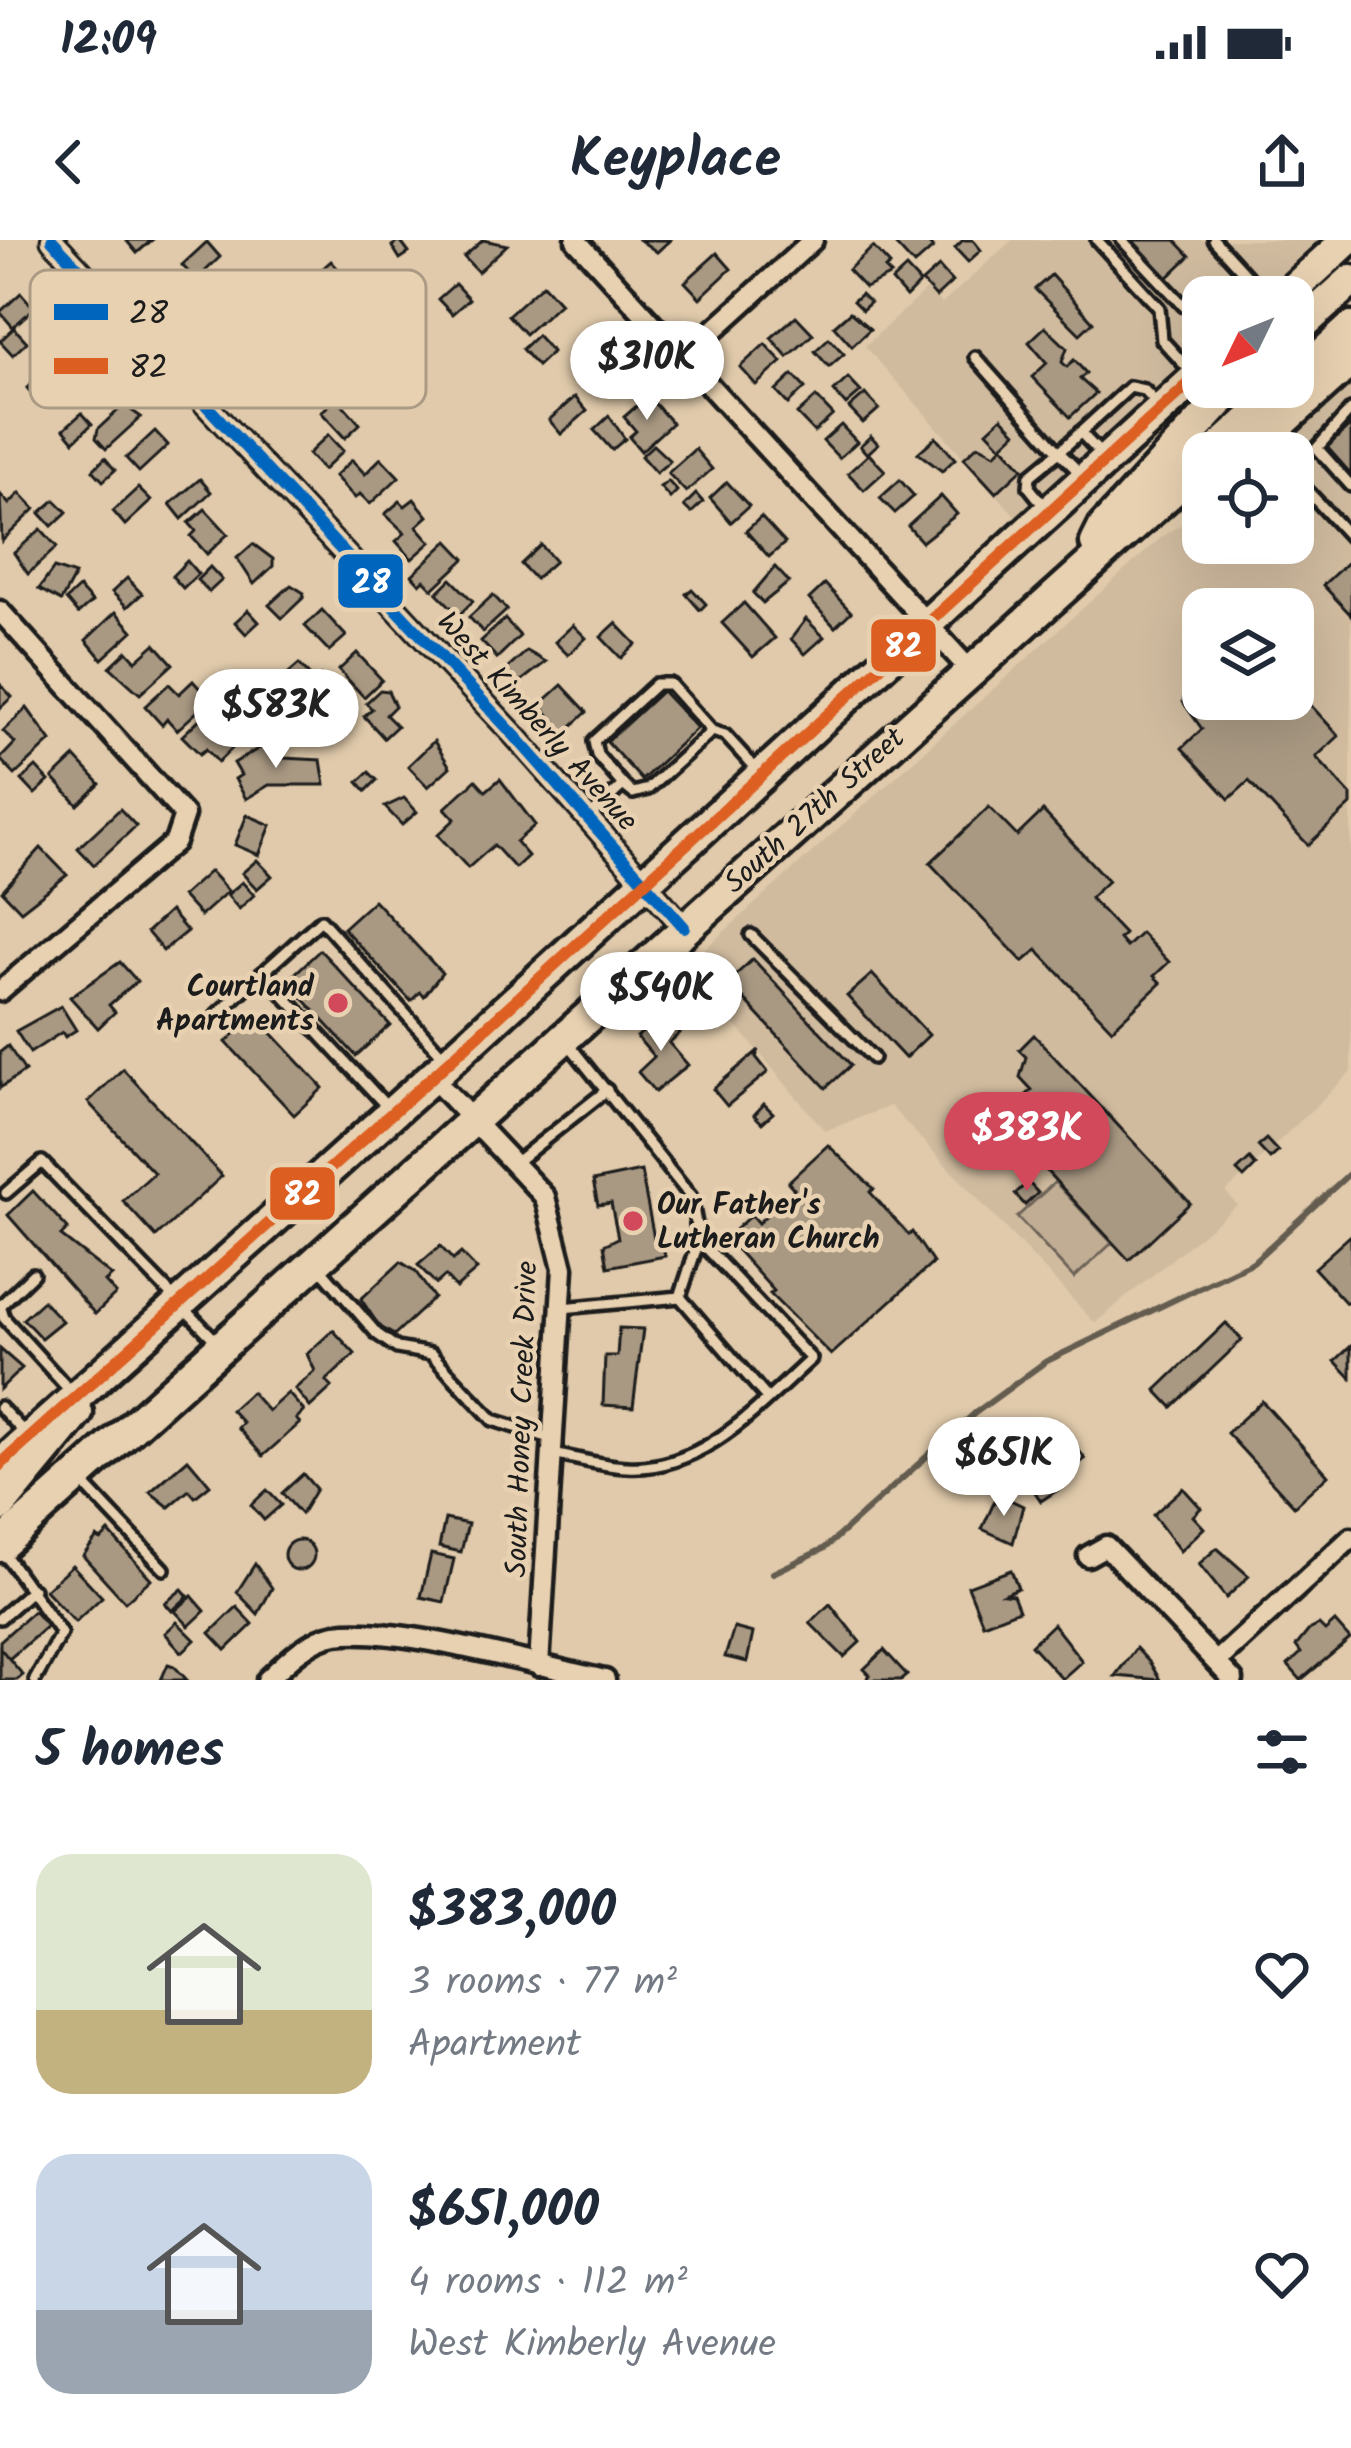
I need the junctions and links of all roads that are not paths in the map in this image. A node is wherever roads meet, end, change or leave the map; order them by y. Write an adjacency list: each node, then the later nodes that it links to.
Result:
1 (52, 240): 8 (street, West Kimberly Avenue)
2 (576, 240): 15 (street)
3 (813, 240): 15 (street)
4 (1097, 240): 17 (lane)
5 (1122, 240): 12 (lane)
6 (1214, 240): 9 (lane)
7 (1347, 240): 10 (main road)
8 (80, 270)
9 (1247, 276)
10 (1308, 276)
11 (1351, 281): 13 (main road)
12 (1182, 304)
13 (1314, 314)
14 (1351, 328): 19 (main road)
15 (684, 357): 38 (street)
16 (975, 357): 27 (lane)
17 (1182, 358)
18 (1351, 360): 26 (main road)
19 (1314, 362)
20 (1182, 391): 23 (main road)
21 (207, 408): 43 (street, West Kimberly Avenue)
22 (1214, 408): 36 (main road)
23 (1162, 409): 25 (lane); 28 (main road)
24 (1351, 410): 30 (lane)
25 (1080, 432): 27 (lane); 28 (lane)
26 (1268, 432)
27 (1059, 452): 28 (lane); 33 (lane)
28 (1095, 468): 33 (main road)
29 (1182, 482): 34 (main road, South 27th Street)
30 (1351, 486)
31 (1182, 498): 34 (main road)
32 (1314, 498): 35 (lane)
33 (1048, 512): 38 (main road)
34 (1127, 531): 36 (main road, South 27th Street)
35 (1351, 538)
36 (1083, 570): 39 (main road, South 27th Street)
37 (0, 611): 48 (street)
38 (926, 622): 39 (street); 41 (main road)
39 (969, 669): 45 (main road, South 27th Street)
40 (712, 731): 41 (lane); 42 (lane); 42 (lane)
41 (760, 773): 44 (main road)
42 (623, 785): 43 (lane)
43 (587, 819): 44 (street, West Kimberly Avenue)
44 (642, 880): 45 (street, West Kimberly Avenue); 52 (main road)
45 (684, 927): 50 (main road, South 27th Street)
46 (751, 934): 51 (lane)
47 (263, 973): 49 (lane); 52 (lane); 54 (lane)
48 (0, 991)
49 (217, 1014)
50 (564, 1038): 53 (lane); 55 (main road, South 27th Street)
51 (873, 1058)
52 (441, 1070): 54 (main road); 55 (street, South Honey Creek Drive)
53 (607, 1090): 56 (lane); 58 (lane)
54 (392, 1113): 62 (main road)
55 (476, 1120): 56 (street, South Honey Creek Drive); 59 (main road, South 27th Street)
56 (514, 1163): 63 (street, South Honey Creek Drive)
57 (6, 1193): 62 (lane)
58 (699, 1240): 61 (lane); 65 (lane)
59 (316, 1263): 64 (main road, South 27th Street); 69 (lane)
60 (33, 1274): 66 (lane)
61 (680, 1297): 63 (lane); 65 (lane)
62 (180, 1304): 64 (lane); 66 (main road)
63 (561, 1308): 69 (street, South Honey Creek Drive)
64 (222, 1347): 71 (main road, South 27th Street)
65 (767, 1399): 69 (lane)
66 (79, 1401): 68 (main road); 72 (main road)
67 (0, 1406): 68 (lane)
68 (29, 1438): 70 (main road)
69 (552, 1446): 81 (street, South Honey Creek Drive)
70 (0, 1464)
71 (77, 1477): 74 (main road, South 27th Street); 76 (lane)
72 (0, 1506)
73 (1351, 1538): 80 (street)
74 (0, 1547): 77 (lane)
75 (1088, 1556): 80 (street)
76 (164, 1568)
77 (33, 1589): 78 (lane); 82 (lane)
78 (0, 1618)
79 (496, 1658): 81 (street); 83 (street); 84 (street)
80 (1216, 1662): 86 (street)
81 (539, 1666): 85 (street)
82 (35, 1680)
83 (266, 1680)
84 (495, 1680)
85 (605, 1680)
86 (1233, 1680)

